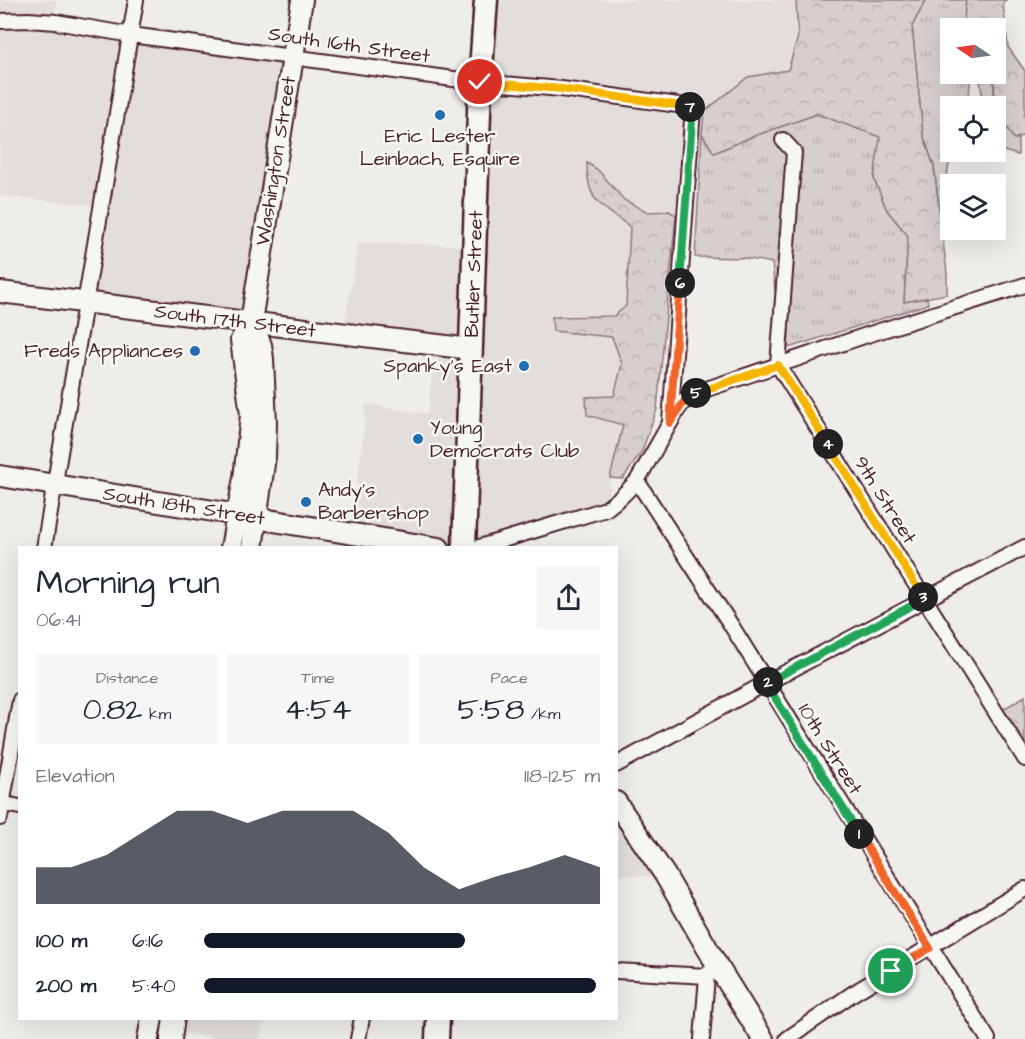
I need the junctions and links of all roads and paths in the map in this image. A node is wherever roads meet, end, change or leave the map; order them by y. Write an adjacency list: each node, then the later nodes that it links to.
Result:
1 (136, 0): 5 (street)
2 (302, 0): 6 (street, Washington Street)
3 (486, 0): 7 (main road, Butler Street)
4 (0, 21): 5 (street, South 16th Street)
5 (131, 35): 6 (street, South 16th Street); 11 (street)
6 (293, 57): 7 (street, South 16th Street); 12 (street, Washington Street)
7 (480, 82): 13 (main road, Butler Street); 15 (street, South 16th Street)
8 (783, 140): 14 (street)
9 (1025, 285): 14 (street)
10 (0, 292): 11 (street, South 17th Street)
11 (86, 303): 12 (street, South 17th Street); 18 (street)
12 (251, 322): 13 (street, South 17th Street); 19 (street, Washington Street); 20 (street)
13 (471, 349): 25 (main road, Butler Street)
14 (778, 365): 15 (street); 28 (street, 9th Street)
15 (670, 423): 17 (street)
16 (0, 477): 18 (street, South 18th Street)
17 (637, 481): 26 (street); 29 (street, 10th Street)
18 (55, 485): 19 (street, South 18th Street); 21 (street)
19 (237, 515): 20 (street, South 18th Street); 22 (street, Washington Street)
20 (257, 518): 23 (street); 24 (street, South 18th Street)
21 (44, 546)
22 (231, 546)
23 (252, 546)
24 (427, 546)
25 (464, 546)
26 (483, 546)
27 (1025, 547): 28 (street)
28 (924, 599): 29 (street); 31 (street, 9th Street)
29 (766, 683): 32 (street); 38 (street, 10th Street)
30 (18, 711): 33 (street)
31 (1025, 759)
32 (618, 764)
33 (1, 804): 35 (street); 36 (street)
34 (618, 805): 39 (street)
35 (18, 807)
36 (0, 818)
37 (1025, 889): 38 (street)
38 (930, 948): 51 (street); 52 (street, 10th Street)
39 (712, 970): 40 (street); 49 (street); 50 (street)
40 (618, 971)
41 (152, 1020): 45 (street)
42 (174, 1020): 46 (street)
43 (362, 1020): 47 (street)
44 (438, 1020): 48 (main road)
45 (148, 1039)
46 (171, 1039)
47 (358, 1039)
48 (437, 1039)
49 (702, 1039)
50 (763, 1039)
51 (787, 1039)
52 (988, 1039)

